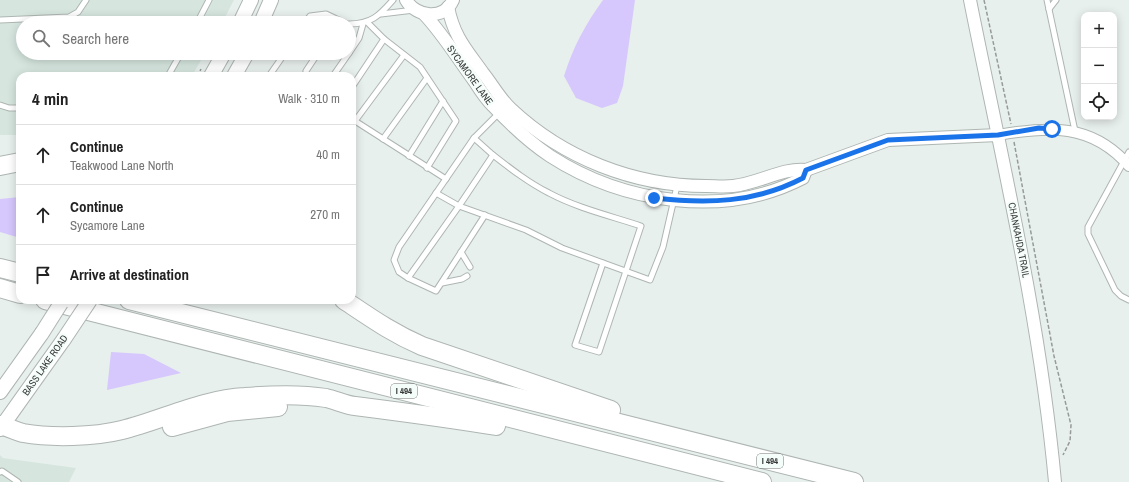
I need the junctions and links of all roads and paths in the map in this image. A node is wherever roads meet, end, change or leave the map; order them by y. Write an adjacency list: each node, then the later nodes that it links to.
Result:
1 (86, 0): 15 (lane)
2 (209, 0): 16 (lane)
3 (251, 0): 17 (main road)
4 (271, 0): 18 (main road)
5 (393, 0): 14 (lane)
6 (406, 0): 13 (street, SYCAMORE LANE)
7 (970, 0): 50 (street, CHANKAHDA TRAIL)
8 (984, 0): 49 (path)
9 (1048, 0): 12 (lane)
10 (1056, 0): 12 (lane)
11 (451, 3): 13 (street); 45 (street, SYCAMORE LANE)
12 (1049, 9): 48 (lane)
13 (419, 12): 14 (lane); 45 (street, SYCAMORE LANE)
14 (381, 14): 23 (lane)
15 (71, 16)
16 (201, 16)
17 (243, 16)
18 (264, 16)
19 (310, 16): 20 (lane)
20 (330, 16)
21 (16, 19): 22 (lane)
22 (0, 20)
23 (365, 23): 24 (lane); 25 (lane); 26 (lane)
24 (356, 24)
25 (384, 39): 27 (lane); 41 (lane)
26 (356, 42)
27 (404, 55): 40 (lane); 46 (lane)
28 (177, 60): 36 (lane)
29 (217, 60): 34 (main road)
30 (243, 60): 37 (main road)
31 (279, 60): 38 (lane)
32 (313, 60): 35 (lane)
33 (344, 60): 39 (lane)
34 (207, 70)
35 (306, 71)
36 (170, 72)
37 (236, 72)
38 (272, 72)
39 (336, 72)
40 (427, 78): 42 (lane); 52 (lane)
41 (356, 81)
42 (443, 101): 56 (lane); 60 (lane)
43 (0, 105): 44 (lane)
44 (16, 108)
45 (503, 109): 51 (lane); 63 (street, SYCAMORE LANE); 65 (street, SYCAMORE LANE)
46 (356, 116)
47 (356, 122): 52 (lane)
48 (1075, 131): 49 (street); 57 (street)
49 (1013, 132): 50 (street); 88 (path)
50 (998, 135): 61 (street, SYCAMORE LANE); 94 (street, CHANKAHDA TRAIL)
51 (474, 138): 55 (lane); 62 (lane)
52 (383, 140): 56 (lane)
53 (16, 154): 54 (highway)
54 (0, 155)
55 (493, 155): 66 (lane); 72 (lane)
56 (409, 156): 60 (lane)
57 (1127, 159): 79 (lane)
58 (16, 163): 59 (highway)
59 (0, 166)
60 (427, 168): 62 (lane)
61 (806, 170): 63 (street, SYCAMORE LANE); 65 (street, SYCAMORE LANE)
62 (446, 180): 64 (lane)
63 (677, 186): 65 (lane)
64 (436, 193): 66 (lane); 75 (lane)
65 (674, 200): 72 (lane)
66 (459, 206): 67 (lane); 75 (lane)
67 (485, 214): 68 (lane); 69 (lane)
68 (461, 252): 70 (lane); 76 (lane)
69 (603, 263): 72 (lane); 72 (lane)
70 (470, 267)
71 (0, 268): 73 (highway)
72 (625, 271)
73 (16, 272)
74 (467, 276): 76 (lane)
75 (408, 278): 76 (lane)
76 (442, 283)
77 (0, 288): 78 (highway)
78 (16, 293)
79 (1129, 300)
80 (61, 304): 89 (highway, I 494)
81 (61, 304): 85 (main road, bridge)
82 (87, 304): 86 (main road, BASS LAKE ROAD, bridge)
83 (145, 304): 87 (highway, I 494)
84 (349, 304): 87 (highway)
85 (0, 392)
86 (1, 427): 89 (highway)
87 (686, 440): 93 (highway, I 494)
88 (1061, 459)
89 (673, 460): 92 (highway, I 494)
90 (0, 472): 91 (lane)
91 (18, 482)
92 (762, 482)
93 (854, 482)
94 (1055, 482)

